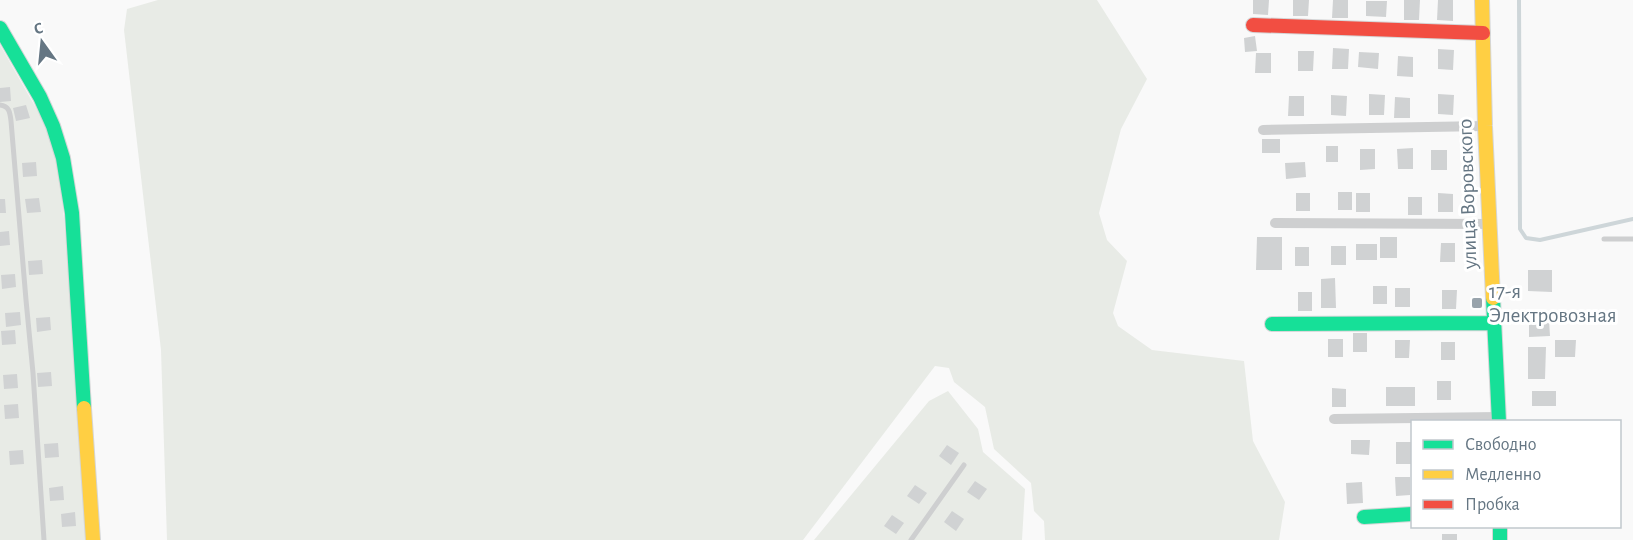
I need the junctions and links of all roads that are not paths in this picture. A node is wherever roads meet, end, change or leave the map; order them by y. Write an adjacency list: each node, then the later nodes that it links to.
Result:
1 (1482, 0): 4 (street, улица Воровского)
2 (1253, 25): 4 (street)
3 (0, 28): 20 (street)
4 (1483, 33): 6 (street, улица Воровского)
5 (0, 105): 19 (lane)
6 (1485, 126): 7 (street); 9 (street, улица Воровского)
7 (1263, 130)
8 (1275, 223): 9 (street)
9 (1490, 224): 12 (street, улица Воровского)
10 (1633, 238): 11 (lane)
11 (1604, 239)
12 (1494, 323): 13 (street); 15 (street, улица Воровского)
13 (1272, 324)
14 (1334, 419): 15 (street)
15 (1499, 419)
16 (964, 465): 21 (lane)
17 (1411, 514): 18 (street)
18 (1364, 517)
19 (44, 540)
20 (93, 540)
21 (911, 540)

